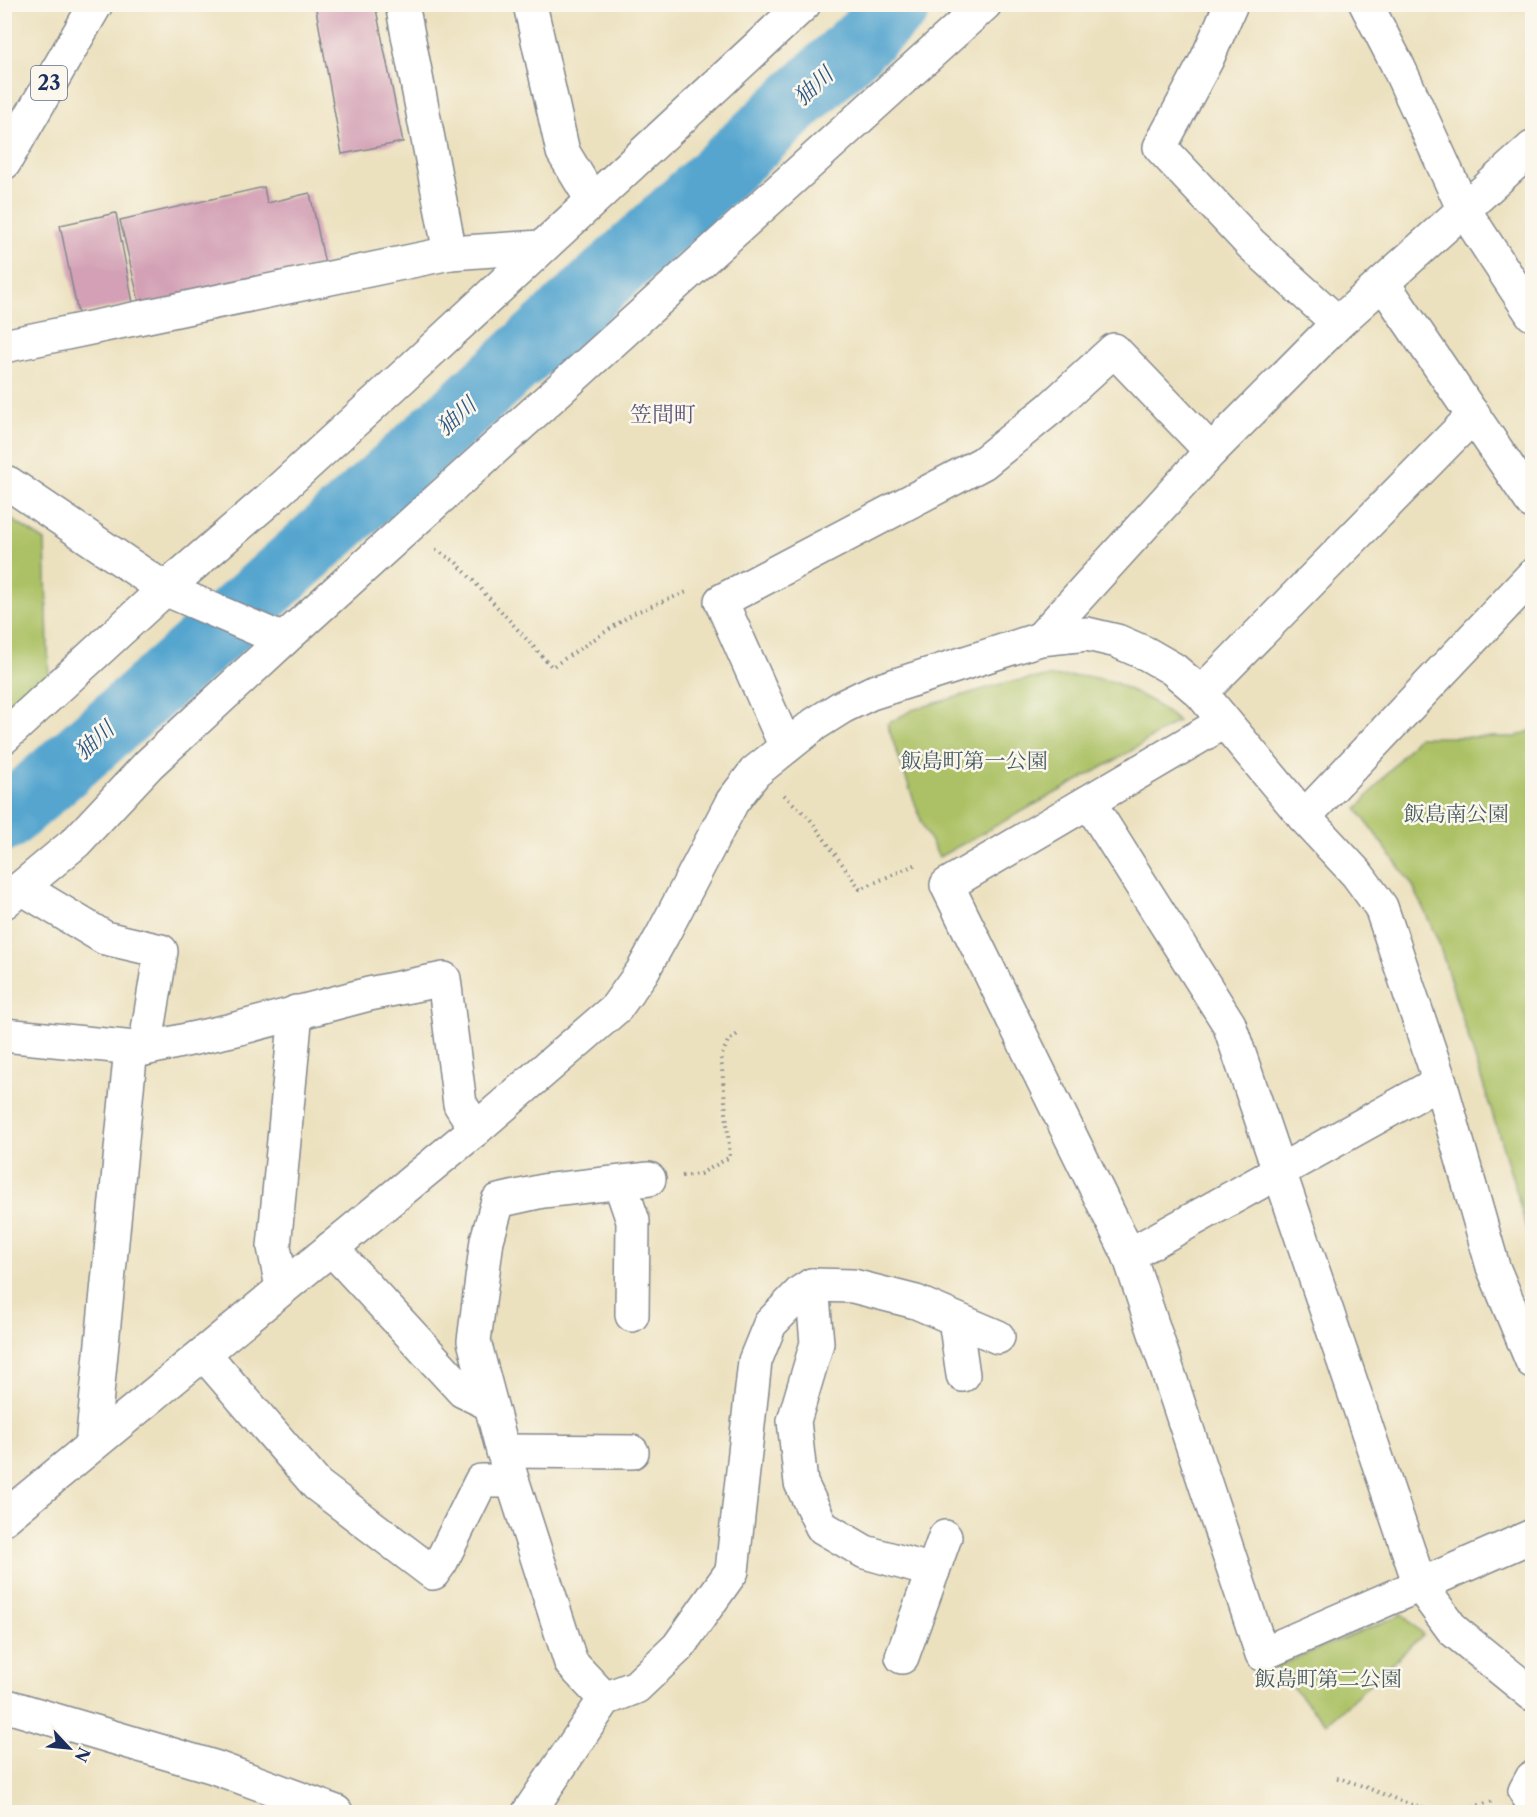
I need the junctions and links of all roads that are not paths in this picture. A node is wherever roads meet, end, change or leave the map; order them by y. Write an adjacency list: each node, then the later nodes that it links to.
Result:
1 (96, 4): 9 (street, 23)
2 (402, 4): 13 (street)
3 (804, 4): 10 (street)
4 (985, 4): 25 (street)
5 (1232, 4): 16 (street)
6 (1366, 4): 11 (street)
7 (531, 9): 10 (street)
8 (1533, 148): 11 (street)
9 (4, 163)
10 (592, 200): 12 (street)
11 (1464, 210): 14 (street); 15 (street)
12 (541, 247): 13 (street); 23 (street)
13 (450, 253): 17 (street)
14 (1383, 283): 16 (street); 18 (street)
15 (1531, 309)
16 (1338, 323): 19 (street)
17 (4, 346)
18 (1474, 415): 21 (street); 26 (street)
19 (1211, 451): 24 (street); 29 (street)
20 (4, 483): 23 (street)
21 (1533, 502)
22 (1533, 576): 31 (street)
23 (165, 589): 25 (street); 28 (street)
24 (1040, 639): 26 (street); 29 (street)
25 (283, 640): 32 (street)
26 (1201, 693): 27 (street)
27 (1224, 722): 30 (street); 31 (street)
28 (4, 737)
29 (786, 747): 37 (street)
30 (1089, 802): 38 (street); 40 (street)
31 (1304, 817): 36 (street)
32 (13, 895): 35 (street)
33 (296, 1012): 35 (street); 37 (street); 42 (street)
34 (4, 1035): 35 (street)
35 (138, 1048): 50 (street)
36 (1440, 1082): 38 (street); 47 (street)
37 (476, 1129): 39 (street)
38 (1280, 1171): 40 (street); 57 (street)
39 (331, 1248): 42 (street); 49 (street)
40 (1129, 1255): 57 (street)
41 (812, 1285): 44 (street); 56 (street); 60 (street)
42 (282, 1287): 46 (street)
43 (632, 1315): 49 (street)
44 (955, 1319): 45 (street); 48 (street)
45 (998, 1337)
46 (204, 1354): 50 (street); 52 (street)
47 (1532, 1359)
48 (963, 1375)
49 (490, 1404): 52 (street)
50 (92, 1444): 53 (street)
51 (632, 1452): 52 (street)
52 (508, 1466): 60 (street)
53 (4, 1518)
54 (1533, 1536): 57 (street)
55 (945, 1537): 56 (street)
56 (933, 1571): 58 (street)
57 (1420, 1585): 59 (street)
58 (902, 1657)
59 (1533, 1694)
60 (605, 1700): 63 (street)
61 (4, 1705): 62 (street)
62 (336, 1812)
63 (529, 1812)

